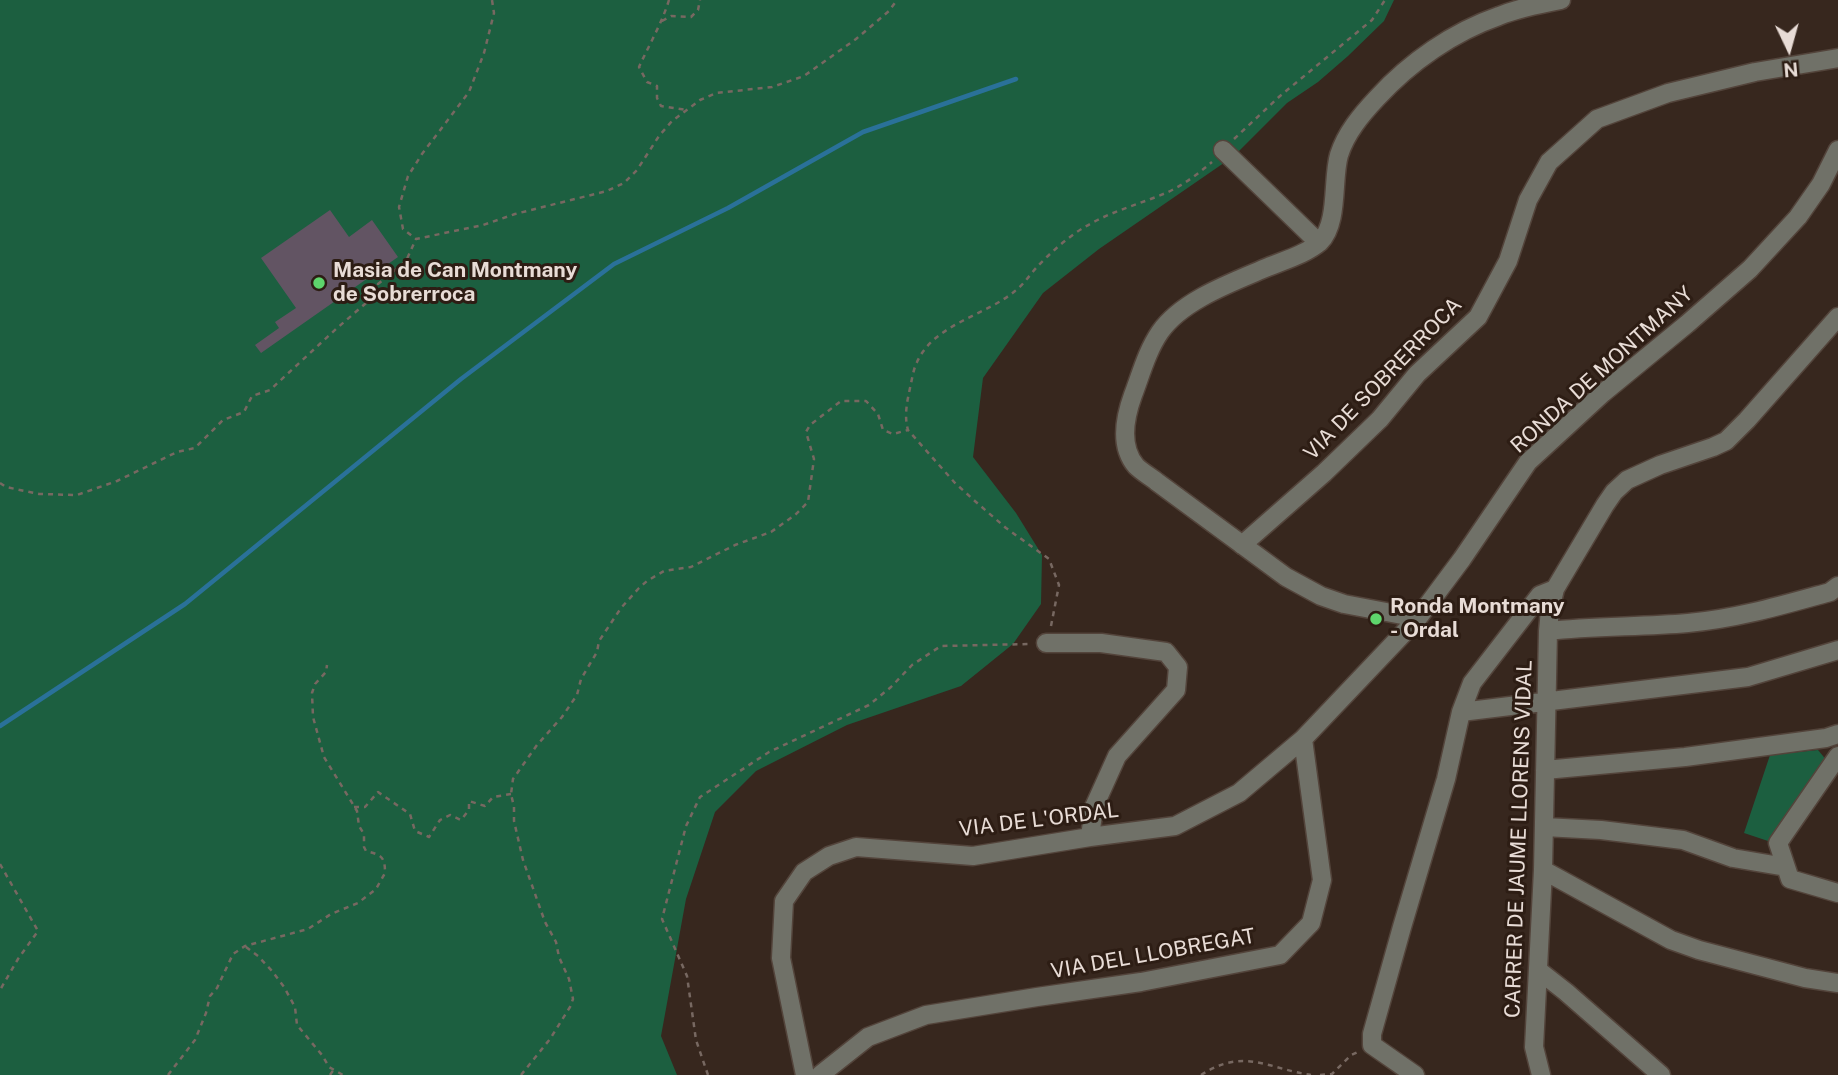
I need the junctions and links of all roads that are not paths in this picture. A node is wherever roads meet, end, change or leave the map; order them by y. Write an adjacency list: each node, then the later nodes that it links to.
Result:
1 (1561, 0): 5 (street)
2 (1838, 58): 7 (street, VIA DE SOBRERROCA)
3 (1223, 150): 5 (street)
4 (1838, 150): 10 (street, RONDA DE MONTMANY)
5 (1319, 243): 7 (street)
6 (1838, 317): 9 (street, CARRER DE JAUME LLORENS VIDAL)
7 (1242, 545): 10 (street)
8 (1838, 586): 11 (street)
9 (1555, 589): 11 (street, CARRER DE JAUME LLORENS VIDAL); 15 (street)
10 (1418, 618): 17 (street, VIA DE L'ORDAL)
11 (1548, 631): 14 (street, CARRER DE JAUME LLORENS VIDAL)
12 (1046, 643): 21 (street)
13 (1838, 650): 14 (street)
14 (1546, 700): 15 (street); 19 (street, CARRER DE JAUME LLORENS VIDAL)
15 (1461, 712): 29 (street)
16 (1838, 734): 19 (street)
17 (1303, 739): 21 (street, VIA DE L'ORDAL); 28 (street, VIA DEL LLOBREGAT)
18 (1838, 756): 22 (street)
19 (1545, 770): 20 (street, CARRER DE JAUME LLORENS VIDAL)
20 (1544, 827): 22 (street); 23 (street, CARRER DE JAUME LLORENS VIDAL)
21 (1090, 836): 27 (street, VIA DE L'ORDAL)
22 (1786, 867): 24 (street)
23 (1543, 870): 25 (street, CARRER DE JAUME LLORENS VIDAL); 26 (street)
24 (1838, 893)
25 (1538, 970): 30 (street, CARRER DE JAUME LLORENS VIDAL); 31 (street)
26 (1838, 983)
27 (805, 1075)
28 (820, 1075)
29 (1415, 1075)
30 (1541, 1075)
31 (1661, 1075)

